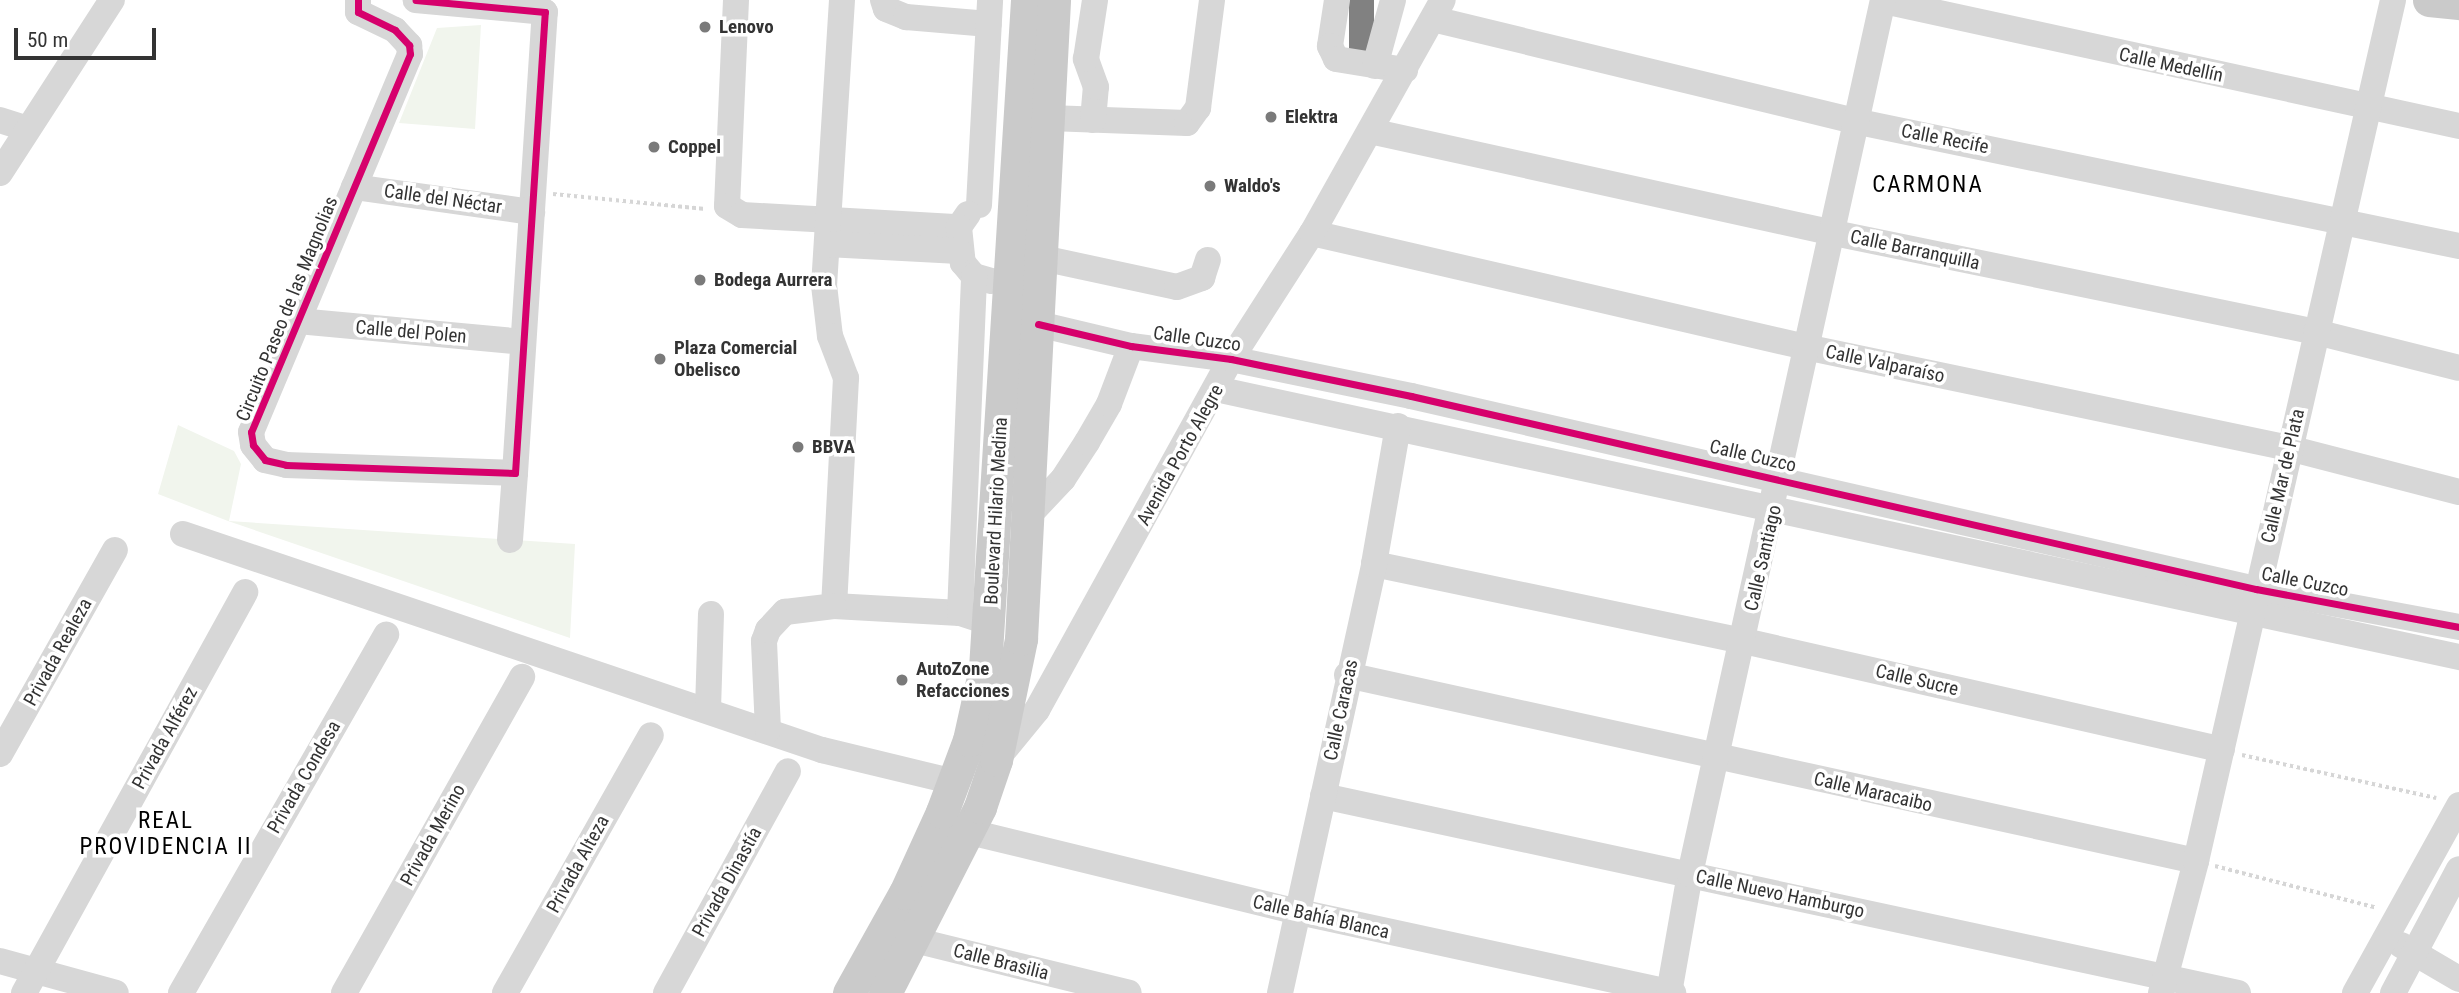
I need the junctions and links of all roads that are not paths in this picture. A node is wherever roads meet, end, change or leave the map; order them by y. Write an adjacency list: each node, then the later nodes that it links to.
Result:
1 (111, 0): 28 (street)
2 (358, 0): 32 (street, Circuito Paseo de las Magnolias)
3 (416, 0): 17 (street)
4 (736, 0): 36 (street)
5 (842, 0): 36 (street)
6 (883, 0): 19 (street)
7 (1027, 0): 31 (main road, Boulevard Hilario Medina)
8 (1054, 0): 23 (main road, Boulevard Hilario Medina)
9 (1094, 0): 25 (street)
10 (1212, 0): 25 (street)
11 (1337, 0): 20 (street)
12 (1393, 0): 20 (street)
13 (1883, 0): 22 (street, Calle Medellín); 26 (street, Calle Santiago)
14 (2393, 0): 22 (street, Calle Mar de Plata)
15 (2429, 0): 16 (main road)
16 (2459, 3)
17 (546, 6): 33 (street)
18 (1438, 10): 21 (street, Avenida Porto Alegre); 26 (street, Calle Recife)
19 (990, 12): 34 (street)
20 (1375, 66): 21 (street)
21 (1405, 70): 29 (street, Avenida Porto Alegre)
22 (2367, 103): 27 (street, Calle Medellín); 35 (street, Calle Mar de Plata)
23 (1049, 118): 25 (street); 41 (main road, Boulevard Hilario Medina)
24 (0, 120): 28 (street)
25 (1093, 120)
26 (1860, 122): 35 (street, Calle Recife); 38 (street, Calle Santiago)
27 (2459, 126)
28 (28, 128): 30 (street)
29 (1370, 131): 37 (street, Avenida Porto Alegre); 38 (street, Calle Barranquilla)
30 (0, 173)
31 (1017, 183): 34 (street); 44 (main road, Boulevard Hilario Medina)
32 (354, 187): 33 (street, Calle del Néctar); 45 (street, Circuito Paseo de las Magnolias)
33 (533, 202): 48 (street)
34 (979, 205): 39 (street)
35 (2343, 219): 40 (street, Calle Recife); 47 (street, Calle Mar de Plata)
36 (828, 232): 39 (street); 67 (street)
37 (1312, 233): 50 (street, Calle Valparaíso); 51 (street, Avenida Porto Alegre)
38 (1834, 233): 47 (street, Calle Barranquilla); 50 (street, Calle Santiago)
39 (959, 239): 43 (street)
40 (2459, 246)
41 (1042, 258): 42 (street); 46 (main road, Boulevard Hilario Medina)
42 (1209, 260)
43 (974, 276): 44 (street); 70 (street)
44 (1010, 286): 70 (main road, Boulevard Hilario Medina)
45 (298, 321): 48 (street, Calle del Polen); 56 (street, Circuito Paseo de las Magnolias)
46 (1038, 324): 49 (street, Calle Cuzco); 60 (main road, Boulevard Hilario Medina)
47 (2316, 332): 52 (street, Calle Barranquilla); 55 (street, Calle Mar de Plata)
48 (523, 342): 56 (street)
49 (1131, 346): 51 (street, Calle Cuzco); 60 (street)
50 (1810, 348): 55 (street, Calle Valparaíso); 57 (street, Calle Santiago)
51 (1231, 359): 53 (street, Avenida Porto Alegre); 57 (street, Calle Cuzco)
52 (2459, 368)
53 (1216, 389): 54 (street); 83 (street, Avenida Porto Alegre)
54 (1398, 426): 59 (street); 64 (street, Calle Caracas)
55 (2289, 448): 58 (street, Calle Valparaíso); 65 (street, Calle Mar de Plata)
56 (515, 473): 62 (street)
57 (1780, 478): 59 (street, Calle Santiago); 65 (street, Calle Cuzco)
58 (2459, 492)
59 (1774, 507): 69 (street); 73 (street, Calle Santiago)
60 (1030, 514): 83 (main road, Boulevard Hilario Medina)
61 (183, 534): 77 (street)
62 (510, 540)
63 (115, 550): 81 (street, Privada Realeza)
64 (1374, 564): 73 (street, Calle Sucre); 75 (street, Calle Caracas)
65 (2256, 589): 69 (street, Calle Mar de Plata); 71 (street, Calle Cuzco)
66 (245, 592): 98 (street, Privada Alférez)
67 (834, 606): 70 (street); 78 (street)
68 (710, 614): 77 (street)
69 (2252, 615): 74 (street); 80 (street, Calle Mar de Plata)
70 (975, 618): 85 (main road, Boulevard Hilario Medina)
71 (2459, 627)
72 (386, 635): 101 (street, Privada Condesa)
73 (1744, 641): 80 (street, Calle Sucre); 82 (street, Calle Santiago)
74 (2459, 657)
75 (1347, 675): 82 (street, Calle Maracaibo); 86 (street, Calle Caracas)
76 (522, 677): 102 (street, Privada Merino)
77 (708, 709): 78 (street)
78 (768, 730): 85 (street)
79 (650, 735): 103 (street, Privada Alteza)
80 (2222, 750): 89 (street, Calle Mar de Plata)
81 (0, 754)
82 (1718, 757): 89 (street, Calle Maracaibo); 91 (street, Calle Santiago)
83 (996, 760): 88 (main road, Boulevard Hilario Medina)
84 (788, 771): 104 (street, Privada Dinastía)
85 (954, 782): 105 (main road, Boulevard Hilario Medina)
86 (1323, 796): 91 (street, Calle Nuevo Hamburgo); 92 (street, Calle Caracas)
87 (2452, 802): 93 (street)
88 (970, 832): 92 (street, Calle Bahía Blanca); 94 (main road, Boulevard Hilario Medina)
89 (2196, 862): 99 (street, Calle Mar de Plata)
90 (2459, 869): 95 (street)
91 (1690, 874): 99 (street, Calle Nuevo Hamburgo); 109 (street, Calle Santiago)
92 (1299, 912): 108 (street, Calle Caracas); 109 (street, Calle Bahía Blanca)
93 (2392, 924): 95 (street); 111 (street)
94 (914, 940): 106 (main road, Boulevard Hilario Medina); 107 (street, Calle Brasilia)
95 (2414, 953): 97 (street); 112 (street)
96 (0, 961): 98 (street)
97 (2459, 979)
98 (31, 982): 100 (street)
99 (2164, 985): 110 (street, Calle Nuevo Hamburgo)
100 (116, 993)
101 (181, 993)
102 (344, 993)
103 (505, 993)
104 (666, 993)
105 (849, 993)
106 (885, 993)
107 (1129, 993)
108 (1280, 993)
109 (1670, 993)
110 (2238, 993)
111 (2355, 993)
112 (2393, 993)

